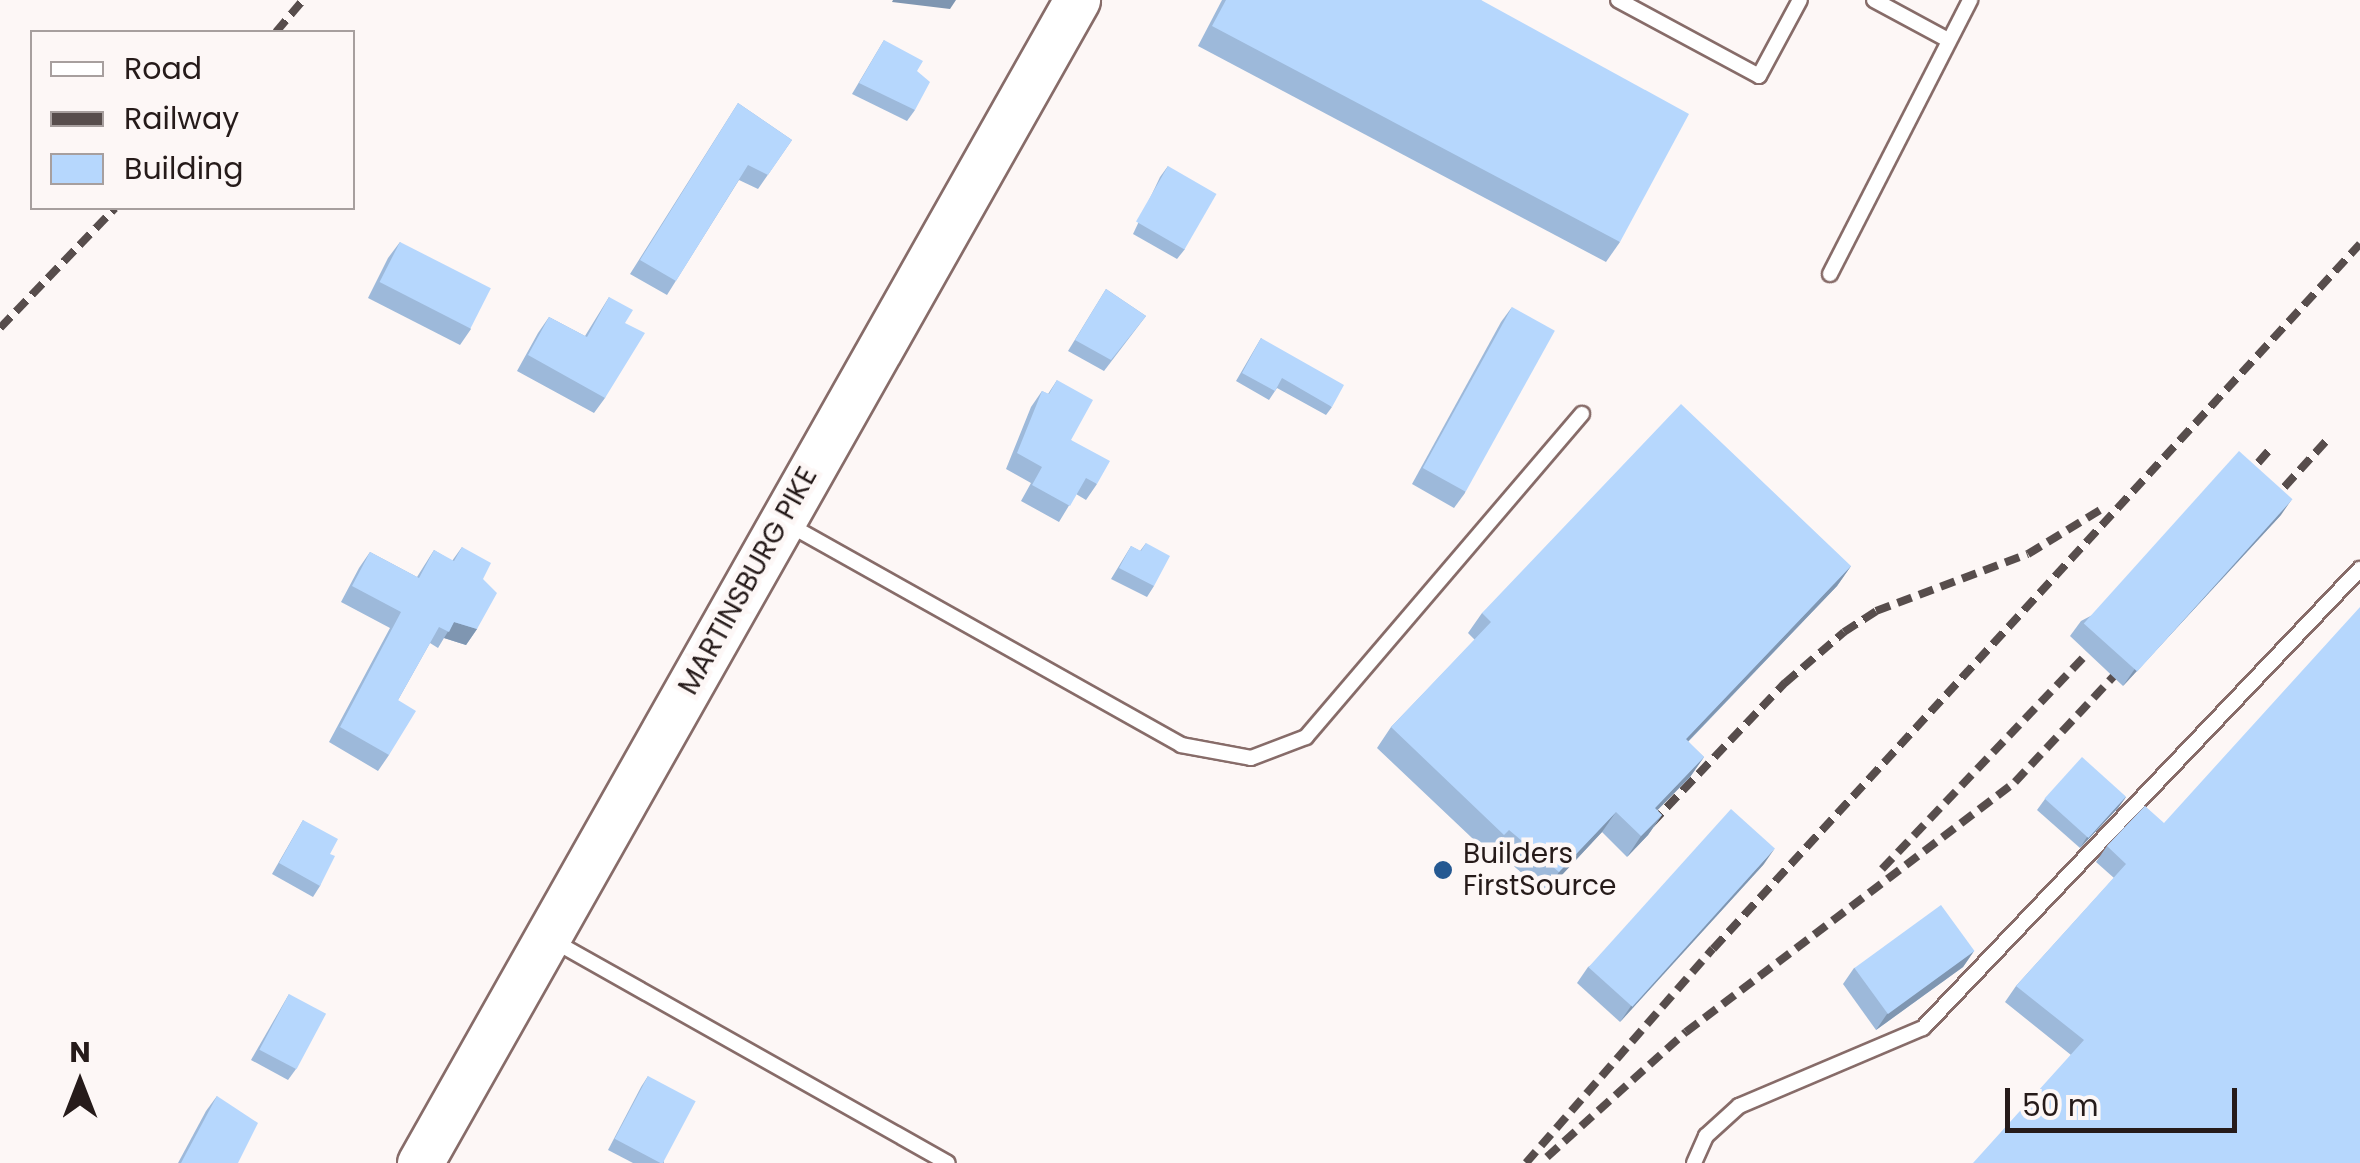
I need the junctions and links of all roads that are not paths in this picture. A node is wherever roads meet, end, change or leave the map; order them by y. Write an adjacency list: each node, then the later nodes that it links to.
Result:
1 (1077, 0): 9 (main road, MARTINSBURG PIKE)
2 (1618, 0): 3 (lane)
3 (1800, 0)
4 (1874, 0): 6 (lane)
5 (1970, 0): 6 (lane)
6 (1948, 40): 7 (lane)
7 (1830, 274)
8 (1582, 414): 9 (lane)
9 (782, 521): 11 (main road, MARTINSBURG PIKE)
10 (2360, 569): 14 (lane)
11 (547, 938): 12 (main road, MARTINSBURG PIKE); 13 (lane)
12 (420, 1163)
13 (948, 1163)
14 (1694, 1163)

